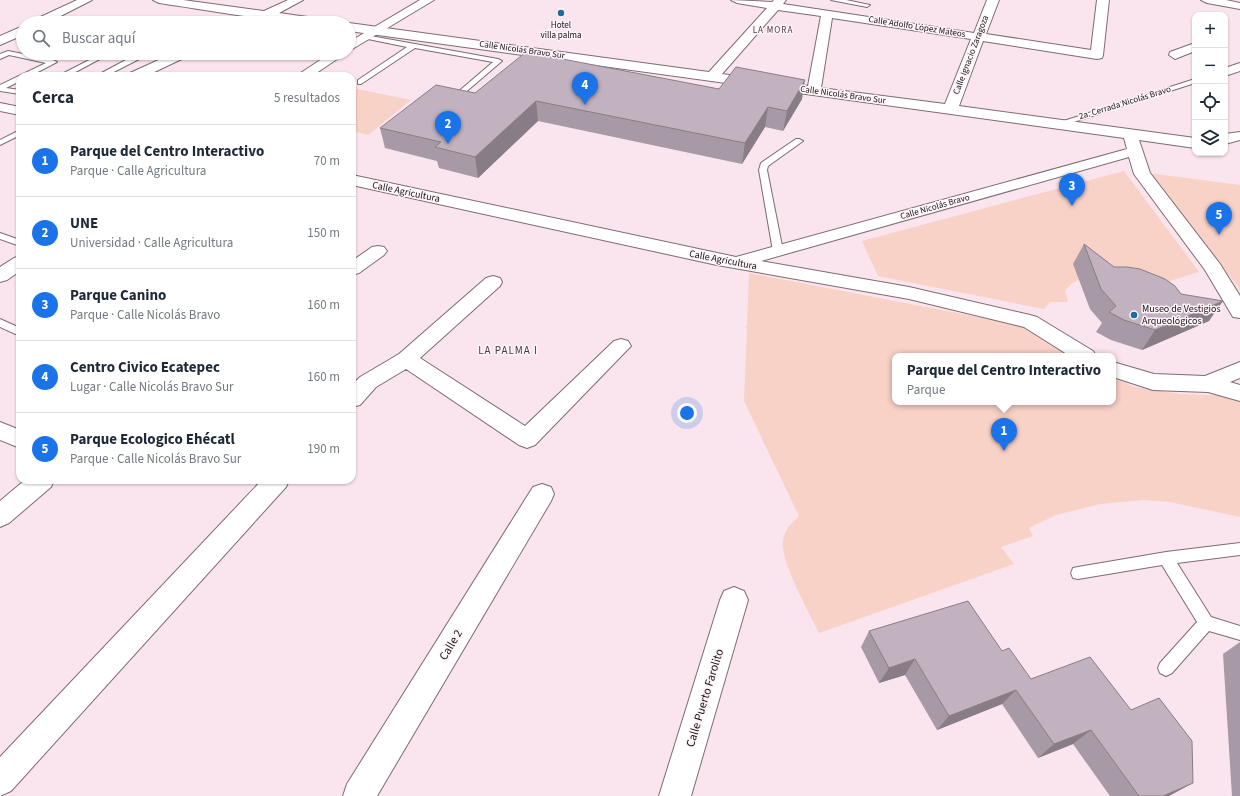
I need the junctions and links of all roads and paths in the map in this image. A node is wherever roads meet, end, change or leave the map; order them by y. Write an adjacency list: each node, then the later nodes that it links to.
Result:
1 (86, 0): 17 (street)
2 (159, 0): 16 (street)
3 (297, 0): 16 (street)
4 (428, 0): 21 (street)
5 (737, 0): 11 (street, Calle Adolfo López Mateos)
6 (834, 0): 12 (lane)
7 (993, 0): 22 (street, Calle Ignacio Zaragoza)
8 (1103, 0): 22 (street, Calle Adolfo López Mateos)
9 (1207, 0): 10 (street)
10 (1228, 1): 13 (street); 14 (street)
11 (778, 3): 15 (street, Calle Adolfo López Mateos); 42 (street)
12 (867, 4)
13 (1240, 6)
14 (1225, 12)
15 (827, 14): 22 (street, Calle Adolfo López Mateos); 47 (street)
16 (266, 15): 18 (street)
17 (53, 16)
18 (273, 16)
19 (356, 29): 21 (street, Calle Nicolás Bravo Sur)
20 (16, 33): 23 (street)
21 (371, 34): 24 (street); 25 (lane); 42 (street, Calle Nicolás Bravo Sur)
22 (979, 37): 52 (street, Calle Ignacio Zaragoza)
23 (0, 41)
24 (356, 43)
25 (413, 46): 44 (lane); 49 (lane)
26 (1192, 47): 28 (street)
27 (16, 55): 29 (lane)
28 (1175, 55)
29 (0, 57)
30 (42, 60): 37 (lane)
31 (94, 60): 38 (lane)
32 (129, 60): 39 (lane)
33 (170, 60): 40 (street)
34 (329, 60): 41 (street)
35 (1240, 67): 36 (street)
36 (1228, 71)
37 (32, 72)
38 (70, 72)
39 (107, 72)
40 (144, 72)
41 (309, 72)
42 (713, 76): 47 (street, Calle Nicolás Bravo Sur)
43 (16, 80): 46 (lane)
44 (361, 82)
45 (1192, 82): 53 (lane, 2a. Cerrada Nicolás Bravo)
46 (0, 89): 48 (lane)
47 (814, 90): 52 (street, Calle Nicolás Bravo Sur)
48 (16, 91)
49 (454, 100)
50 (0, 107): 51 (street)
51 (16, 110)
52 (950, 110): 53 (street, Calle Nicolás Bravo Sur)
53 (1055, 125): 60 (street, Calle Nicolás Bravo Sur)
54 (16, 134): 58 (lane)
55 (1240, 136): 56 (street)
56 (1228, 138)
57 (799, 141): 68 (lane)
58 (1, 142)
59 (1192, 143): 60 (street, Calle Nicolás Bravo Sur)
60 (1133, 144): 66 (street, Calle Nicolás Bravo); 75 (street)
61 (1228, 147): 62 (street)
62 (1240, 149)
63 (356, 181): 69 (street, Calle Agricultura)
64 (0, 236): 65 (lane)
65 (16, 242)
66 (801, 244): 68 (street, Calle Nicolás Bravo); 73 (street)
67 (378, 251): 71 (street)
68 (778, 251): 69 (street, Calle Nicolás Bravo)
69 (735, 262): 73 (street, Calle Agricultura)
70 (16, 265): 72 (street)
71 (356, 266)
72 (0, 276)
73 (829, 279): 79 (street, Calle Agricultura)
74 (493, 282): 80 (street)
75 (1240, 312)
76 (0, 323): 77 (lane)
77 (16, 330)
78 (621, 346): 80 (street)
79 (1081, 353)
80 (406, 359): 83 (street)
81 (1240, 369): 84 (street)
82 (1116, 370): 84 (street)
83 (360, 378): 85 (street)
84 (1208, 384): 86 (street)
85 (356, 388)
86 (1240, 392)
87 (0, 432): 88 (street)
88 (16, 437)
89 (37, 484): 92 (street)
90 (273, 484): 100 (street)
91 (542, 494): 101 (street, Calle 2)
92 (0, 516)
93 (1240, 549): 94 (lane)
94 (1166, 558): 95 (lane); 97 (lane)
95 (1078, 573)
96 (734, 600): 102 (street, Calle Puerto Farolito)
97 (1206, 623): 98 (lane); 99 (lane)
98 (1240, 633)
99 (1166, 668)
100 (0, 780)
101 (359, 796)
102 (675, 796)

